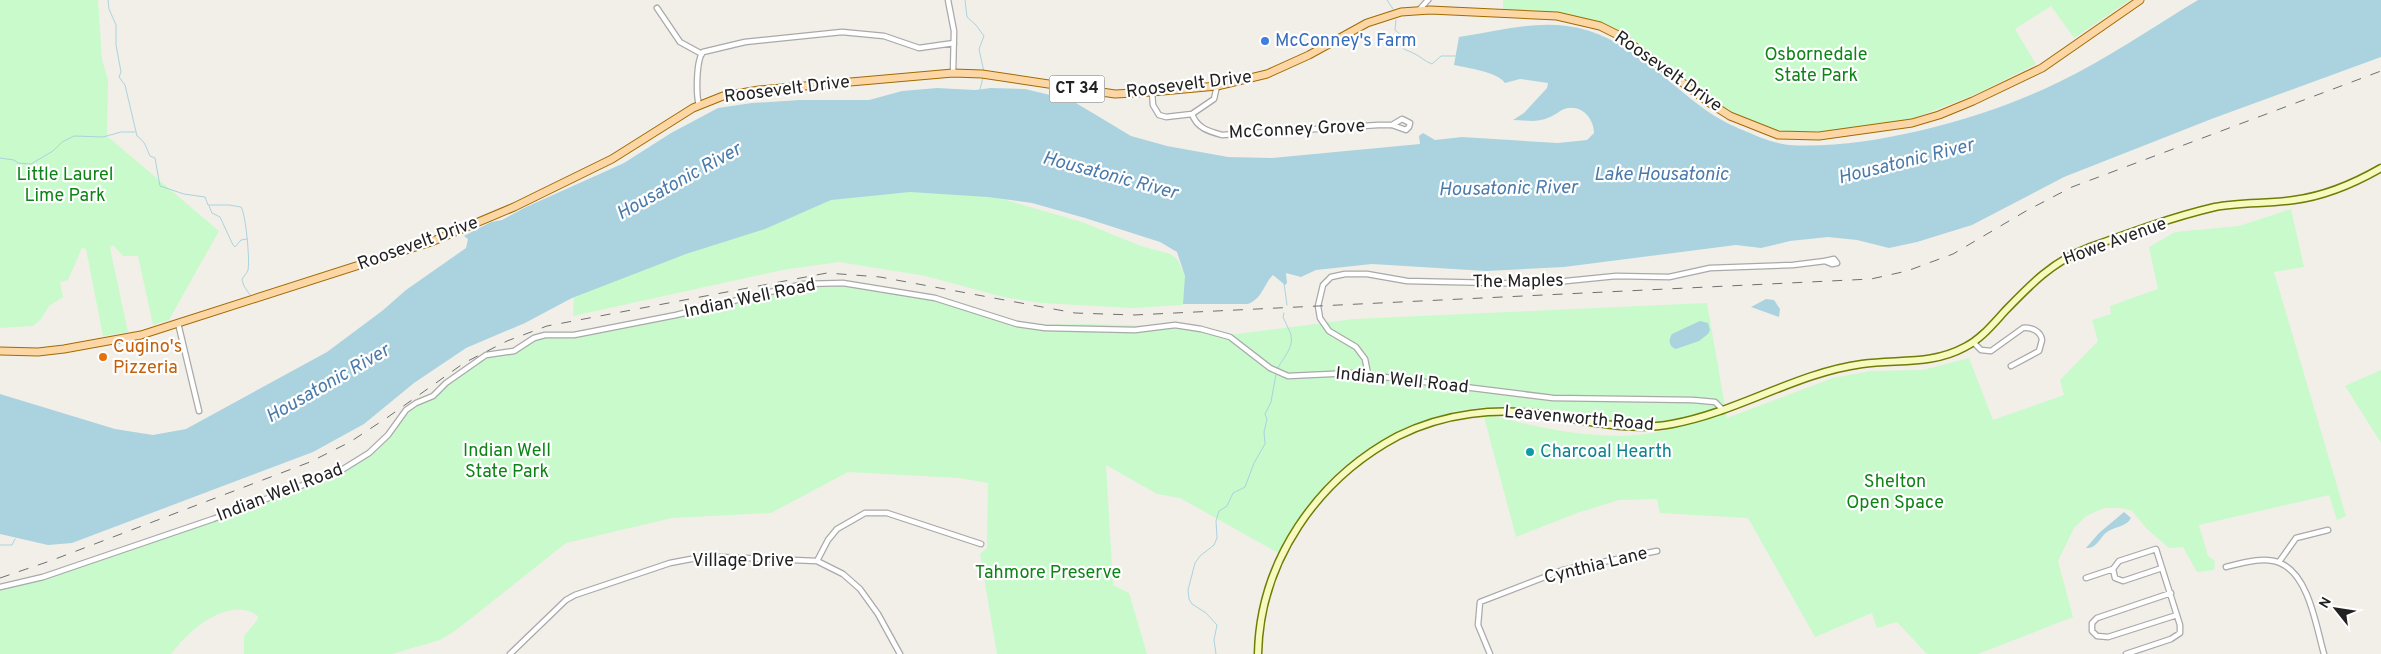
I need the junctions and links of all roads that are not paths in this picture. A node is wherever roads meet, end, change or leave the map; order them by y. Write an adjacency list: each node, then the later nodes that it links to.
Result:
1 (948, 0): 6 (street)
2 (1428, 0): 5 (street)
3 (2140, 0): 5 (main road, Roosevelt Drive / CT 34)
4 (657, 8): 7 (street)
5 (1420, 10): 9 (main road, Roosevelt Drive / CT 34)
6 (954, 43): 7 (street); 8 (street)
7 (702, 54): 11 (street)
8 (953, 72): 10 (main road, Roosevelt Drive / CT 34); 11 (main road, Roosevelt Drive / CT 34)
9 (1217, 86): 10 (main road, Roosevelt Drive / CT 34); 12 (street)
10 (1152, 92): 12 (street)
11 (699, 105): 16 (main road, Roosevelt Drive / CT 34)
12 (1192, 114): 13 (street, McConney Grove)
13 (1392, 125)
14 (2381, 168): 17 (main road, Howe Avenue)
15 (1825, 261): 20 (street, The Maples)
16 (178, 323): 18 (main road, Roosevelt Drive / CT 34); 23 (street)
17 (1973, 342): 19 (street); 21 (main road, Howe Avenue)
18 (0, 351)
19 (2011, 366)
20 (1368, 374): 22 (street, Indian Well Road); 33 (street, Indian Well Road)
21 (1816, 375): 22 (main road, Leavenworth Road)
22 (1723, 410): 38 (main road, Leavenworth Road)
23 (199, 411)
24 (2328, 530): 28 (street)
25 (981, 544): 27 (street)
26 (1656, 551): 39 (street, Cynthia Lane)
27 (817, 561): 36 (street, Village Drive); 37 (street, Village Drive)
28 (2279, 562): 29 (street); 41 (street)
29 (2226, 567)
30 (2162, 568): 31 (street); 31 (street); 34 (street)
31 (2112, 569): 32 (street)
32 (2086, 578)
33 (0, 587)
34 (2171, 593): 35 (street); 35 (street)
35 (2177, 615): 40 (street)
36 (510, 654)
37 (900, 654)
38 (1258, 654)
39 (1490, 654)
40 (2126, 654)
41 (2324, 654)

